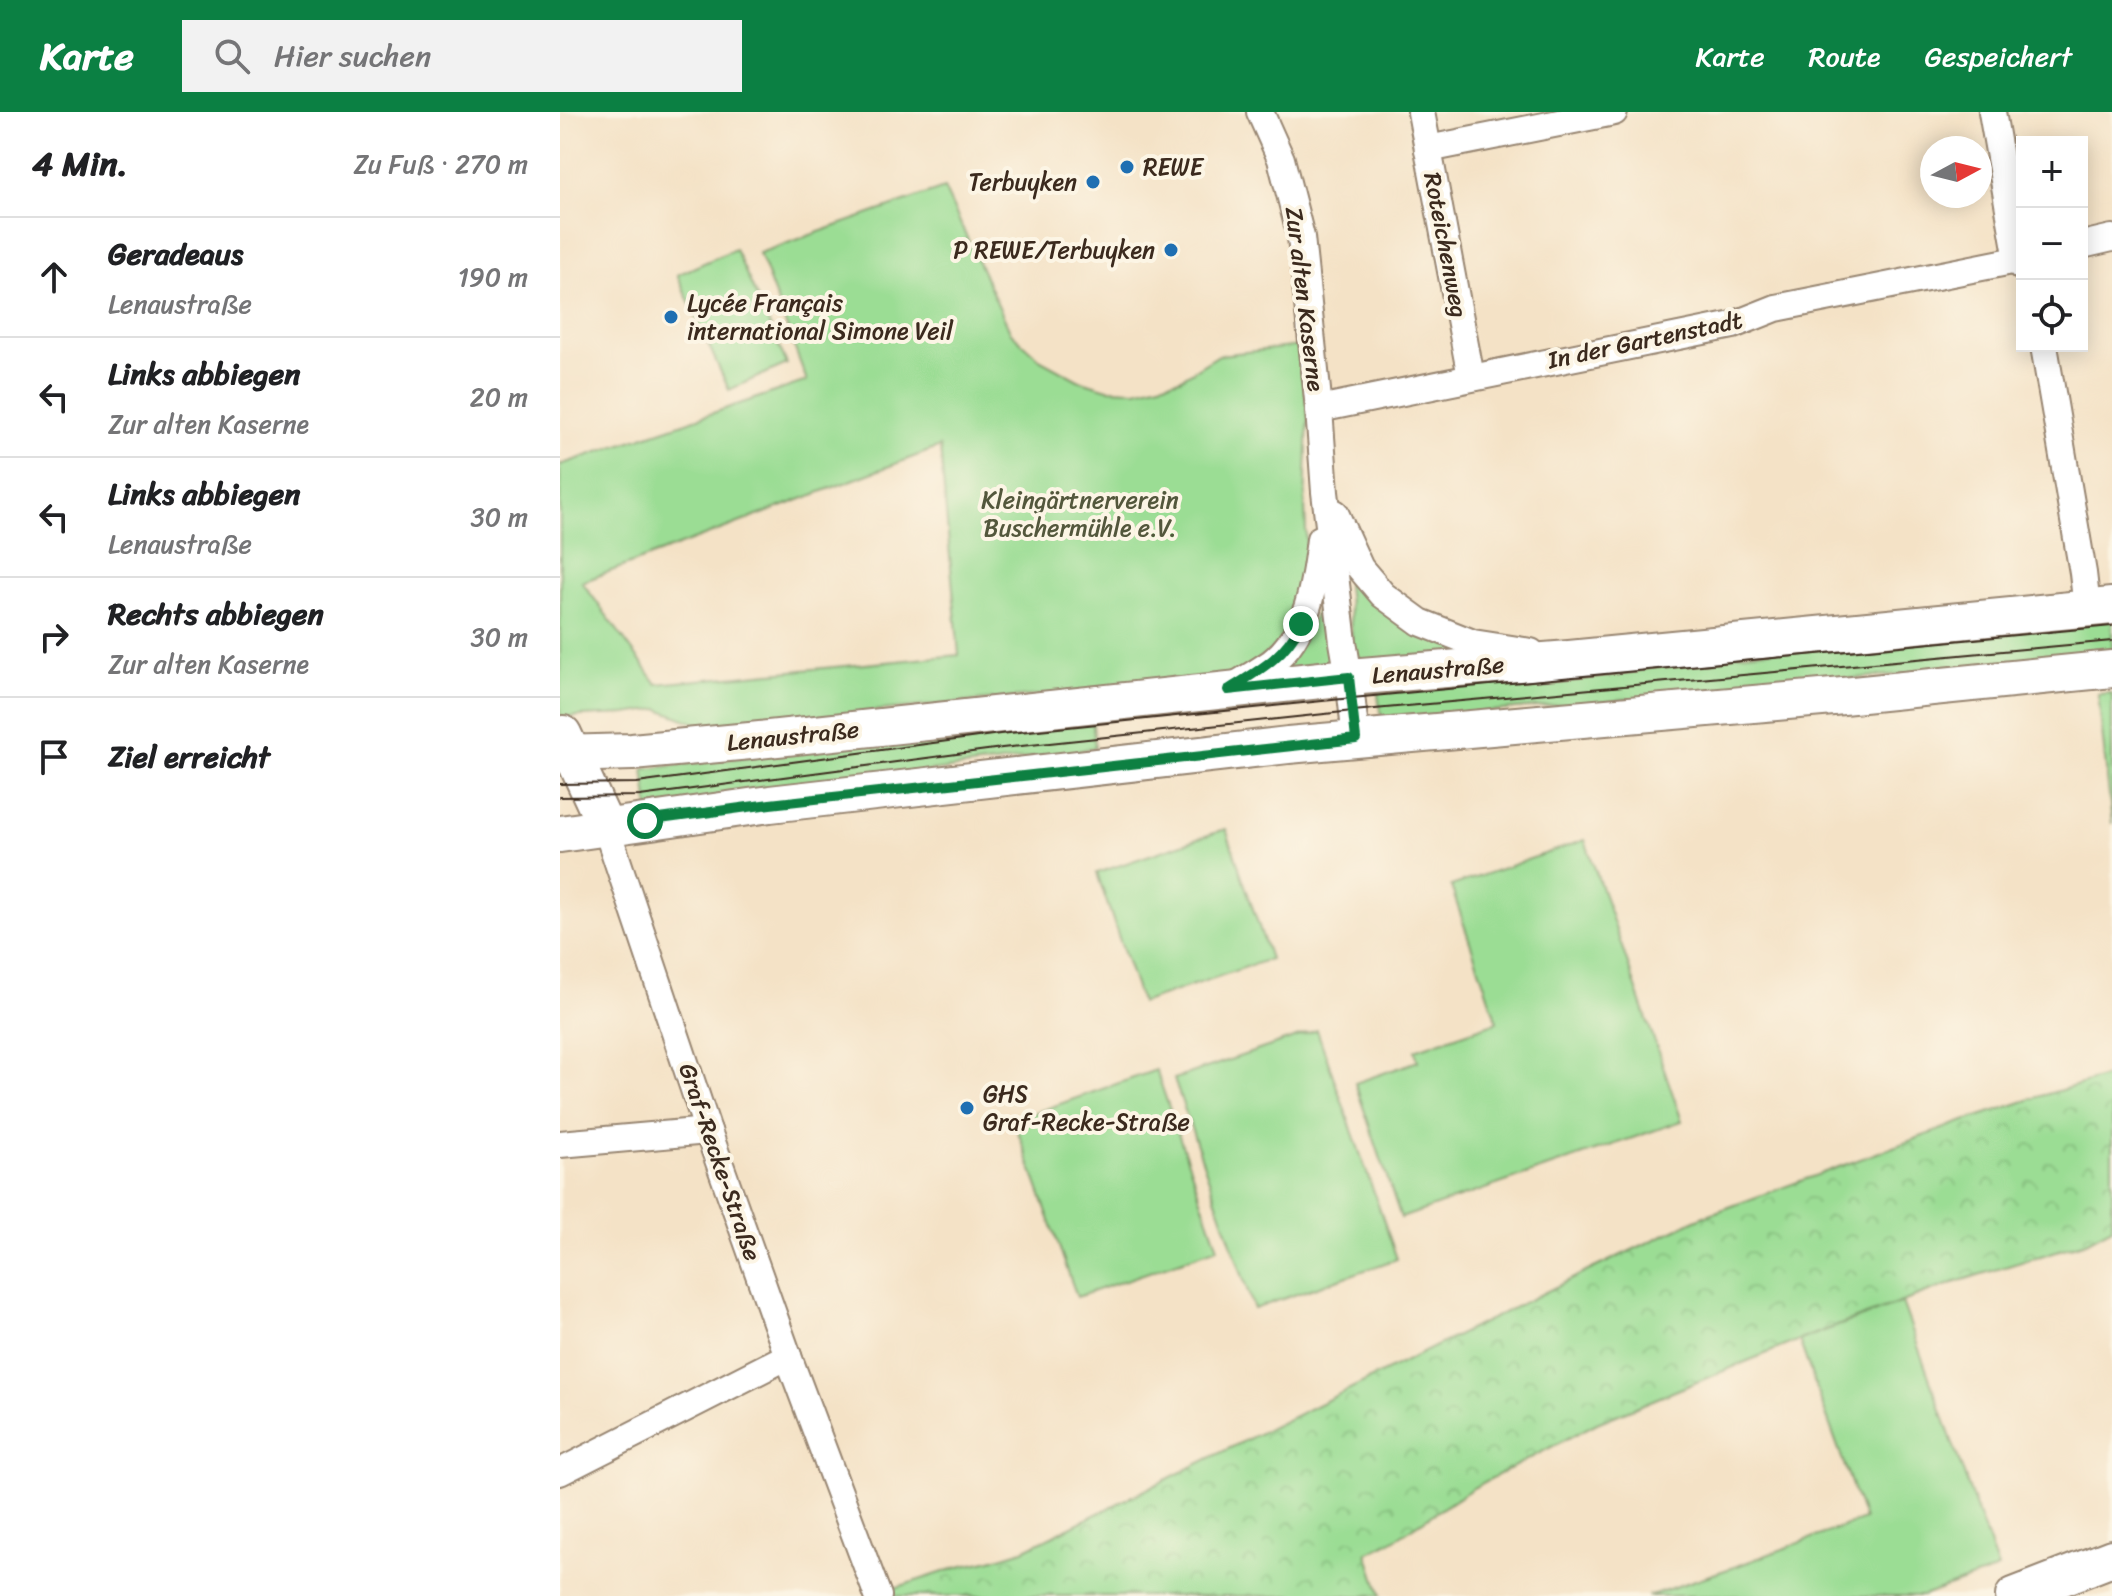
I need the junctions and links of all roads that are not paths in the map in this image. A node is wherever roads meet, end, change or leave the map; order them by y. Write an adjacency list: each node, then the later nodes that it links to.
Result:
1 (1260, 112): 12 (street, Zur alten Kaserne)
2 (1421, 112): 5 (street, Roteichenweg)
3 (1614, 112): 5 (street)
4 (1992, 112): 6 (street, In der Gartenstadt)
5 (1428, 149): 11 (street, Roteichenweg)
6 (2016, 236)
7 (2112, 238): 8 (street)
8 (2088, 244)
9 (2016, 263): 11 (street, In der Gartenstadt)
10 (2045, 352): 14 (street)
11 (1471, 377): 12 (street, In der Gartenstadt)
12 (1319, 409): 13 (street, Zur alten Kaserne)
13 (1325, 492): 15 (street, Zur alten Kaserne); 17 (street, Zur alten Kaserne); 18 (street, Zur alten Kaserne)
14 (2099, 607): 15 (main road, Lenaustraße)
15 (1569, 659): 17 (main road, Lenaustraße)
16 (2112, 669): 19 (main road)
17 (1349, 677): 18 (main road, Lenaustraße); 19 (street, Zur alten Kaserne)
18 (1228, 690): 20 (main road, Lenaustraße)
19 (1356, 739): 22 (main road)
20 (570, 755): 21 (main road); 22 (main road, Graf-Recke-Straße)
21 (560, 818)
22 (606, 827): 23 (main road); 24 (street, Graf-Recke-Straße)
23 (560, 834)
24 (708, 1131): 25 (street); 26 (street, Graf-Recke-Straße)
25 (560, 1144)
26 (788, 1356): 27 (street); 29 (street, Graf-Recke-Straße)
27 (560, 1472)
28 (2112, 1558): 30 (main road)
29 (878, 1596)
30 (2014, 1596)

